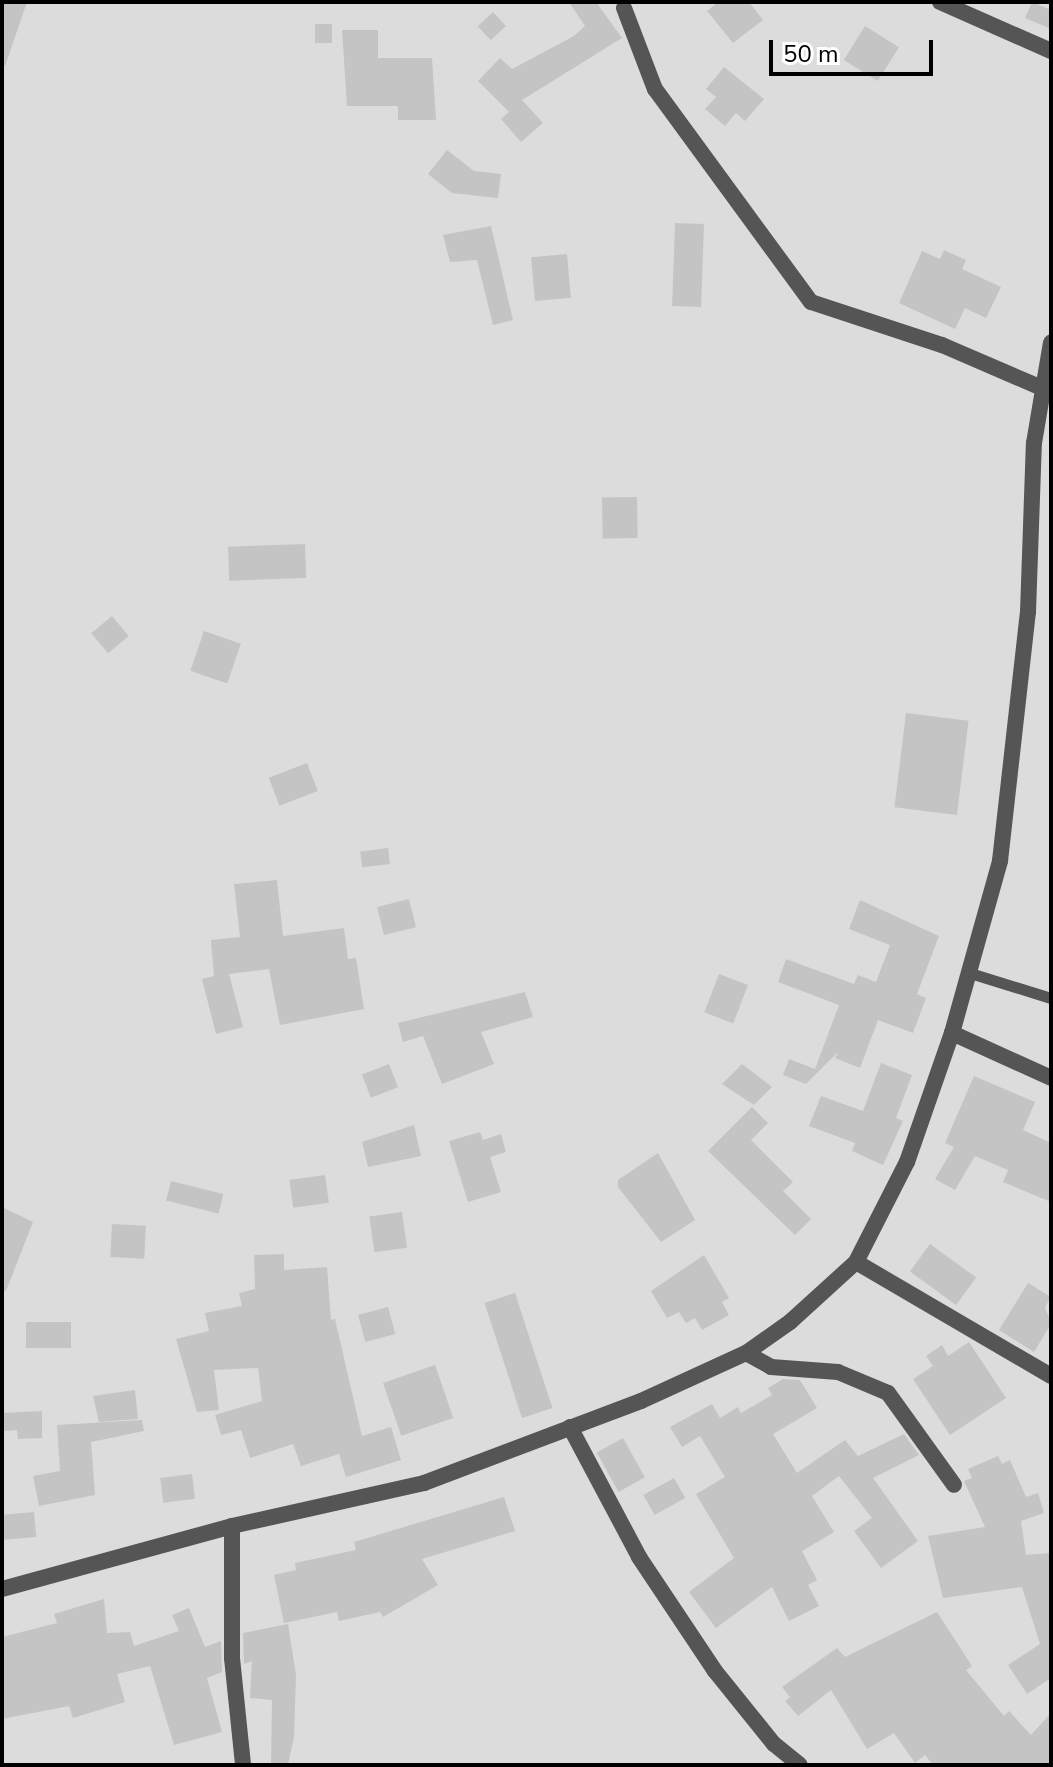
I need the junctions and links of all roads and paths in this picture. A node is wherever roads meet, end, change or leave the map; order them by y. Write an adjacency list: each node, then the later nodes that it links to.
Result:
1 (940, 2): 3 (street)
2 (624, 8): 5 (street)
3 (1051, 51)
4 (1051, 342): 5 (street)
5 (1046, 391): 6 (street)
6 (970, 973): 7 (lane); 8 (street)
7 (1051, 998)
8 (952, 1033): 9 (street); 10 (street)
9 (1051, 1078)
10 (856, 1262): 11 (street); 12 (street)
11 (746, 1353): 13 (street); 14 (street)
12 (1051, 1376)
13 (570, 1427): 15 (street); 18 (street)
14 (954, 1485)
15 (232, 1526): 16 (street); 17 (street)
16 (2, 1589)
17 (243, 1765)
18 (800, 1765)

